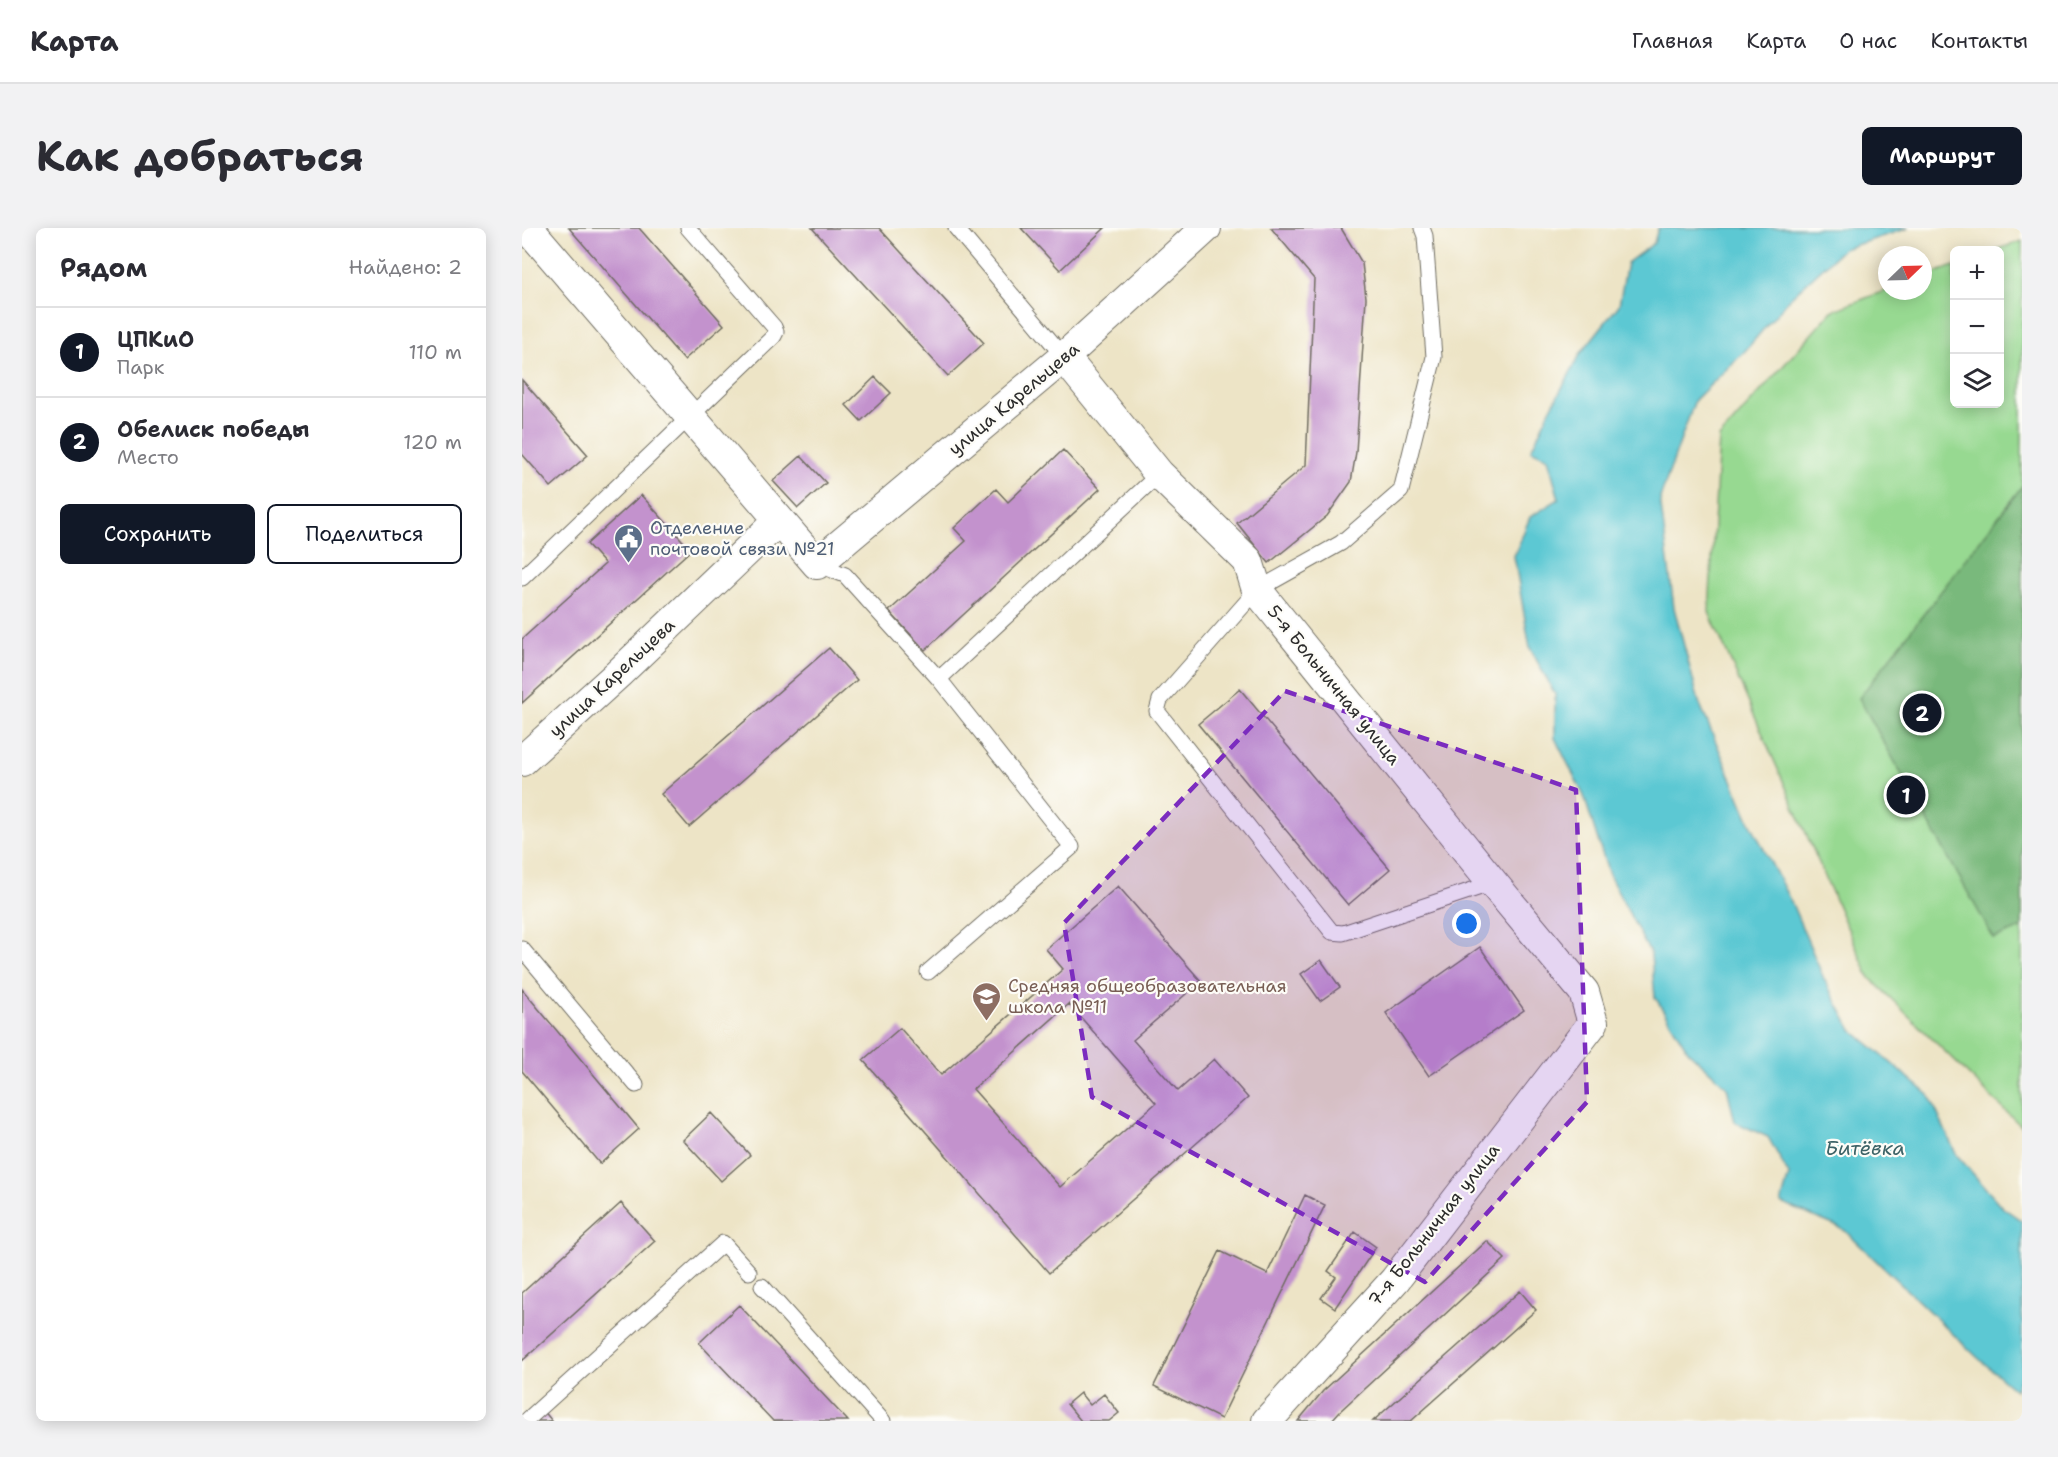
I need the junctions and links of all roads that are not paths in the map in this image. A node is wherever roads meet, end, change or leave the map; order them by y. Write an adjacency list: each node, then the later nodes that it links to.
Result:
1 (528, 228): 7 (street)
2 (688, 228): 7 (lane)
3 (956, 228): 6 (lane)
4 (1206, 228): 6 (street, улица Карельцева)
5 (1422, 228): 12 (lane)
6 (1064, 357): 8 (street, 5-я Больничная улица); 10 (street, улица Карельцева)
7 (690, 416): 9 (street); 11 (lane)
8 (1159, 474): 12 (street, 5-я Больничная улица); 13 (lane)
9 (779, 520): 10 (street); 14 (street, улица Карельцева)
10 (817, 564): 13 (lane)
11 (522, 578)
12 (1257, 590): 15 (street, 5-я Больничная улица); 15 (lane)
13 (939, 679): 17 (lane)
14 (522, 760)
15 (1493, 883): 18 (street, 5-я Больничная улица)
16 (522, 949): 19 (lane)
17 (928, 972)
18 (1593, 1023): 24 (street, 7-я Больничная улица)
19 (636, 1085)
20 (749, 1272): 22 (lane)
21 (762, 1286): 23 (lane)
22 (526, 1421)
23 (883, 1421)
24 (1267, 1421)

